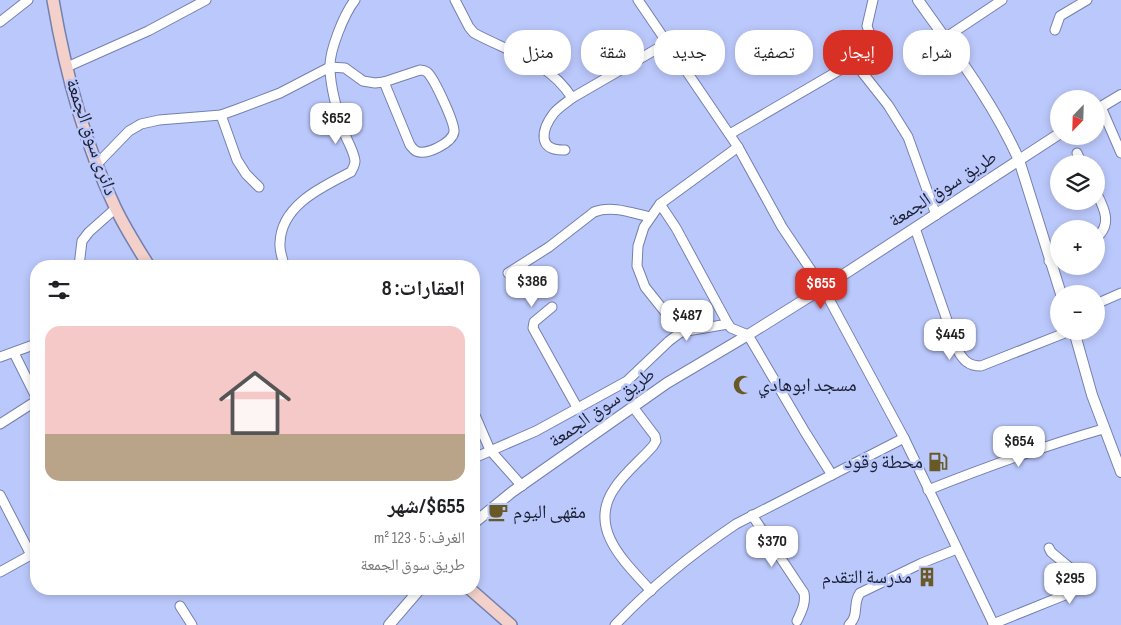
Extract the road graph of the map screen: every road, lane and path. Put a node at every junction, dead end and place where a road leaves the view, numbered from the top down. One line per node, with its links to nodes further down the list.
1 (28, 0): 11 (street)
2 (53, 0): 19 (main road, دائرى سوق الجمعة)
3 (206, 0): 19 (street)
4 (355, 0): 18 (street)
5 (455, 0): 26 (street)
6 (638, 0): 12 (street)
7 (873, 0): 13 (street)
8 (918, 0): 14 (street)
9 (1002, 0): 15 (street)
10 (1087, 0): 16 (street)
11 (0, 22)
12 (658, 30)
13 (869, 30)
14 (939, 30)
15 (957, 30)
16 (1055, 30)
17 (654, 51): 26 (street)
18 (330, 66): 24 (street); 28 (street); 48 (street)
19 (66, 67): 36 (main road, دائرى سوق الجمعة)
20 (689, 75): 30 (street)
21 (832, 75): 30 (street)
22 (864, 75): 41 (street)
23 (970, 75): 35 (street)
24 (384, 82): 24 (street)
25 (1121, 95): 27 (street)
26 (572, 98): 33 (street)
27 (1105, 105)
28 (221, 115): 36 (street); 37 (street)
29 (1105, 122): 34 (street)
30 (730, 134): 32 (street)
31 (1050, 140): 35 (street, طريق سوق الجمعة)
32 (738, 146): 38 (street); 50 (street)
33 (564, 150)
34 (1121, 153)
35 (1019, 160): 41 (street, طريق سوق الجمعة); 45 (street)
36 (97, 164): 39 (main road, دائرى سوق الجمعة)
37 (259, 187)
38 (660, 204): 42 (street); 54 (street)
39 (116, 208): 46 (street); 47 (main road, دائرى سوق الجمعة)
40 (1104, 210): 43 (street)
41 (936, 215): 44 (street, طريق سوق الجمعة)
42 (650, 217): 49 (street); 55 (street)
43 (1105, 222)
44 (915, 228): 50 (street, طريق سوق الجمعة); 57 (street)
45 (1050, 248)
46 (80, 260)
47 (146, 260)
48 (283, 260)
49 (508, 273)
50 (823, 288): 56 (street, طريق سوق الجمعة); 69 (street)
51 (1121, 293): 52 (street)
52 (1105, 300)
53 (552, 307): 65 (street)
54 (728, 324): 55 (street); 56 (street)
55 (680, 332): 65 (street)
56 (748, 335): 64 (street, طريق سوق الجمعة); 73 (street)
57 (1050, 339)
58 (1075, 340): 68 (street)
59 (30, 346): 60 (street)
60 (14, 353): 61 (street); 62 (street)
61 (1, 355)
62 (30, 386)
63 (30, 403): 66 (street)
64 (634, 407): 74 (street, طريق سوق الجمعة); 84 (street)
65 (578, 409): 70 (street)
66 (0, 424)
67 (480, 427): 70 (street)
68 (1103, 429): 72 (street); 75 (street)
69 (904, 438): 73 (street); 75 (street)
70 (490, 450): 71 (street); 74 (street)
71 (480, 455)
72 (1121, 469)
73 (832, 475): 77 (street)
74 (522, 486): 78 (street, طريق سوق الجمعة)
75 (928, 490): 80 (street)
76 (0, 495): 79 (street)
77 (752, 515): 84 (street); 88 (street)
78 (480, 518)
79 (30, 546)
80 (957, 548): 93 (street); 94 (street)
81 (1049, 548): 94 (street)
82 (30, 555): 83 (street)
83 (0, 572)
84 (651, 591): 92 (street)
85 (415, 595): 90 (street)
86 (476, 595): 91 (main road)
87 (180, 606): 89 (street)
88 (797, 621)
89 (192, 625)
90 (389, 625)
91 (511, 625)
92 (615, 625)
93 (849, 625)
94 (994, 625)

